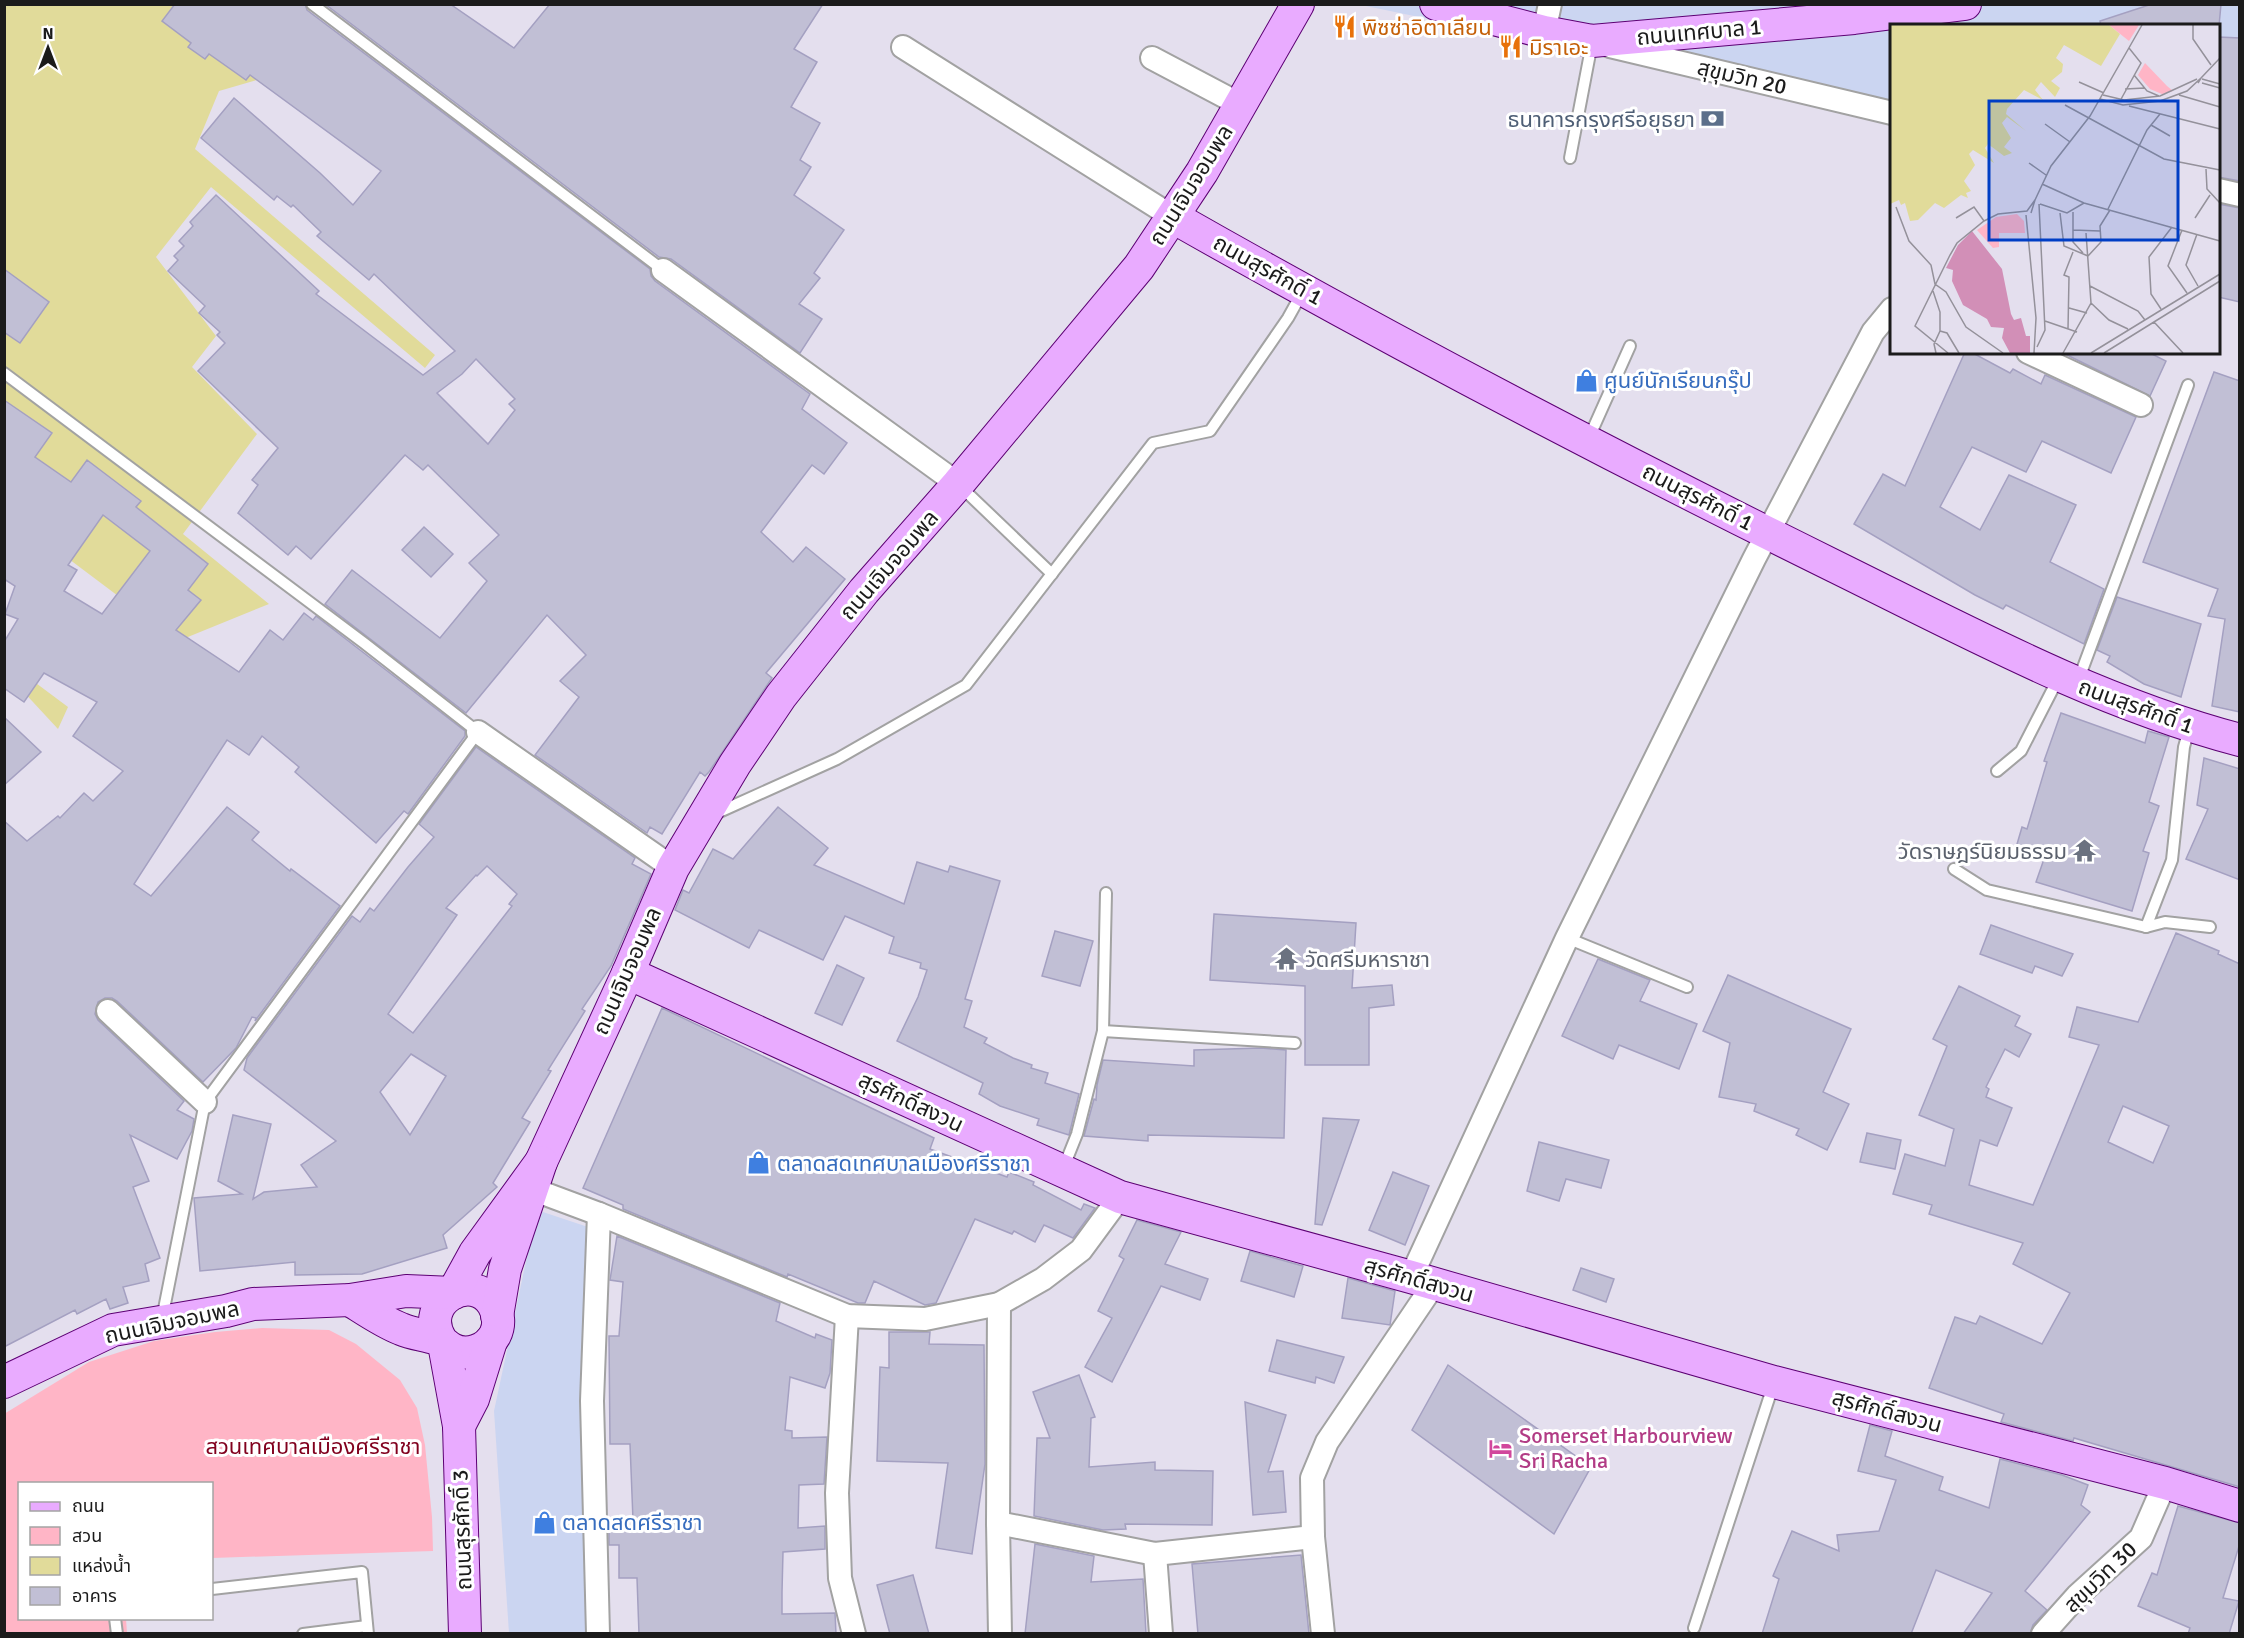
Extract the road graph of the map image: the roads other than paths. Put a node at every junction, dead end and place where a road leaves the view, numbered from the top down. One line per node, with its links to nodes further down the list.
1 (312, 4): 15 (lane)
2 (1298, 4): 9 (street, ถนนเจิมจอมพล)
3 (1436, 4): 5 (street, ถนนเทศบาล 1)
4 (1965, 4): 6 (street, ถนนเทศบาล 1)
5 (1547, 18): 6 (street, ถนนเทศบาล 1)
6 (1592, 41): 10 (street, สุขุมวิท 20); 11 (lane)
7 (903, 47): 14 (street)
8 (1152, 58): 9 (street)
9 (1241, 105): 14 (street, ถนนเจิมจอมพล)
10 (1890, 112)
11 (1570, 158)
12 (2220, 190): 13 (street)
13 (2240, 195)
14 (1173, 217): 16 (street, ถนนสุรศักดิ์ 1); 24 (street, ถนนเจิมจอมพล)
15 (663, 270): 24 (street)
16 (1303, 291): 23 (street, ถนนสุรศักดิ์ 1); 26 (lane)
17 (1890, 311): 25 (street)
18 (1630, 346): 23 (lane)
19 (2032, 354): 22 (street)
20 (4, 373): 29 (lane)
21 (2188, 385): 27 (lane)
22 (2140, 405)
23 (1588, 440): 25 (street, ถนนสุรศักดิ์ 1)
24 (958, 484): 26 (lane); 32 (street, ถนนเจิมจอมพล)
25 (1768, 533): 27 (street, ถนนสุรศักดิ์ 1); 37 (street)
26 (1052, 574): 32 (lane)
27 (2068, 681): 28 (street, ถนนสุรศักดิ์ 1); 31 (lane)
28 (2190, 726): 30 (street, ถนนสุรศักดิ์ 1); 35 (lane)
29 (478, 732): 32 (street); 43 (lane)
30 (2240, 741)
31 (1997, 771)
32 (673, 868): 38 (street, ถนนเจิมจอมพล)
33 (1954, 869): 35 (lane)
34 (1106, 893): 41 (lane)
35 (2146, 927): 36 (lane)
36 (2210, 927)
37 (1567, 938): 39 (lane); 49 (street)
38 (628, 973): 44 (street, สุรศักดิ์สงวน); 45 (street, ถนนเจิมจอมพล)
39 (1687, 987)
40 (108, 1011): 43 (street)
41 (1104, 1031): 42 (lane); 44 (lane)
42 (1295, 1042)
43 (205, 1102): 55 (lane)
44 (1062, 1172): 46 (street, สุรศักดิ์สงวน)
45 (536, 1176): 47 (street); 48 (street, ถนนเจิมจอมพล); 56 (street, ถนนเจิมจอมพล)
46 (1120, 1197): 49 (street, สุรศักดิ์สงวน); 53 (street)
47 (599, 1214): 54 (street); 71 (street)
48 (484, 1240): 50 (street); 51 (street, ถนนเจิมจอมพล)
49 (1422, 1281): 59 (street, สุรศักดิ์สงวน); 64 (street)
50 (401, 1292): 51 (street, ถนนเจิมจอมพล); 52 (street, ถนนเจิมจอมพล)
51 (453, 1293): 56 (street); 57 (street)
52 (350, 1300): 55 (street, ถนนเจิมจอมพล); 57 (street)
53 (999, 1304): 54 (street); 63 (street)
54 (847, 1316): 72 (street)
55 (161, 1322): 58 (street, ถนนเจิมจอมพล)
56 (494, 1329): 57 (street); 60 (street, ถนนสุรศักดิ์ 3)
57 (443, 1342): 60 (street, ถนนสุรศักดิ์ 3)
58 (4, 1382)
59 (1774, 1382): 61 (street, สุรศักดิ์สงวน); 67 (lane)
60 (459, 1426): 70 (street, ถนนสุรศักดิ์ 3)
61 (2165, 1483): 62 (street, สุรศักดิ์สงวน); 76 (street, สุขุมวิท 30)
62 (2240, 1506)
63 (998, 1523): 65 (street); 73 (street)
64 (1313, 1537): 65 (street); 75 (street)
65 (1155, 1554): 74 (street)
66 (213, 1589): 68 (lane)
67 (1694, 1628)
68 (368, 1630): 69 (lane)
69 (303, 1634)
70 (465, 1634)
71 (598, 1634)
72 (854, 1634)
73 (1000, 1634)
74 (1161, 1634)
75 (1323, 1634)
76 (2043, 1634)

